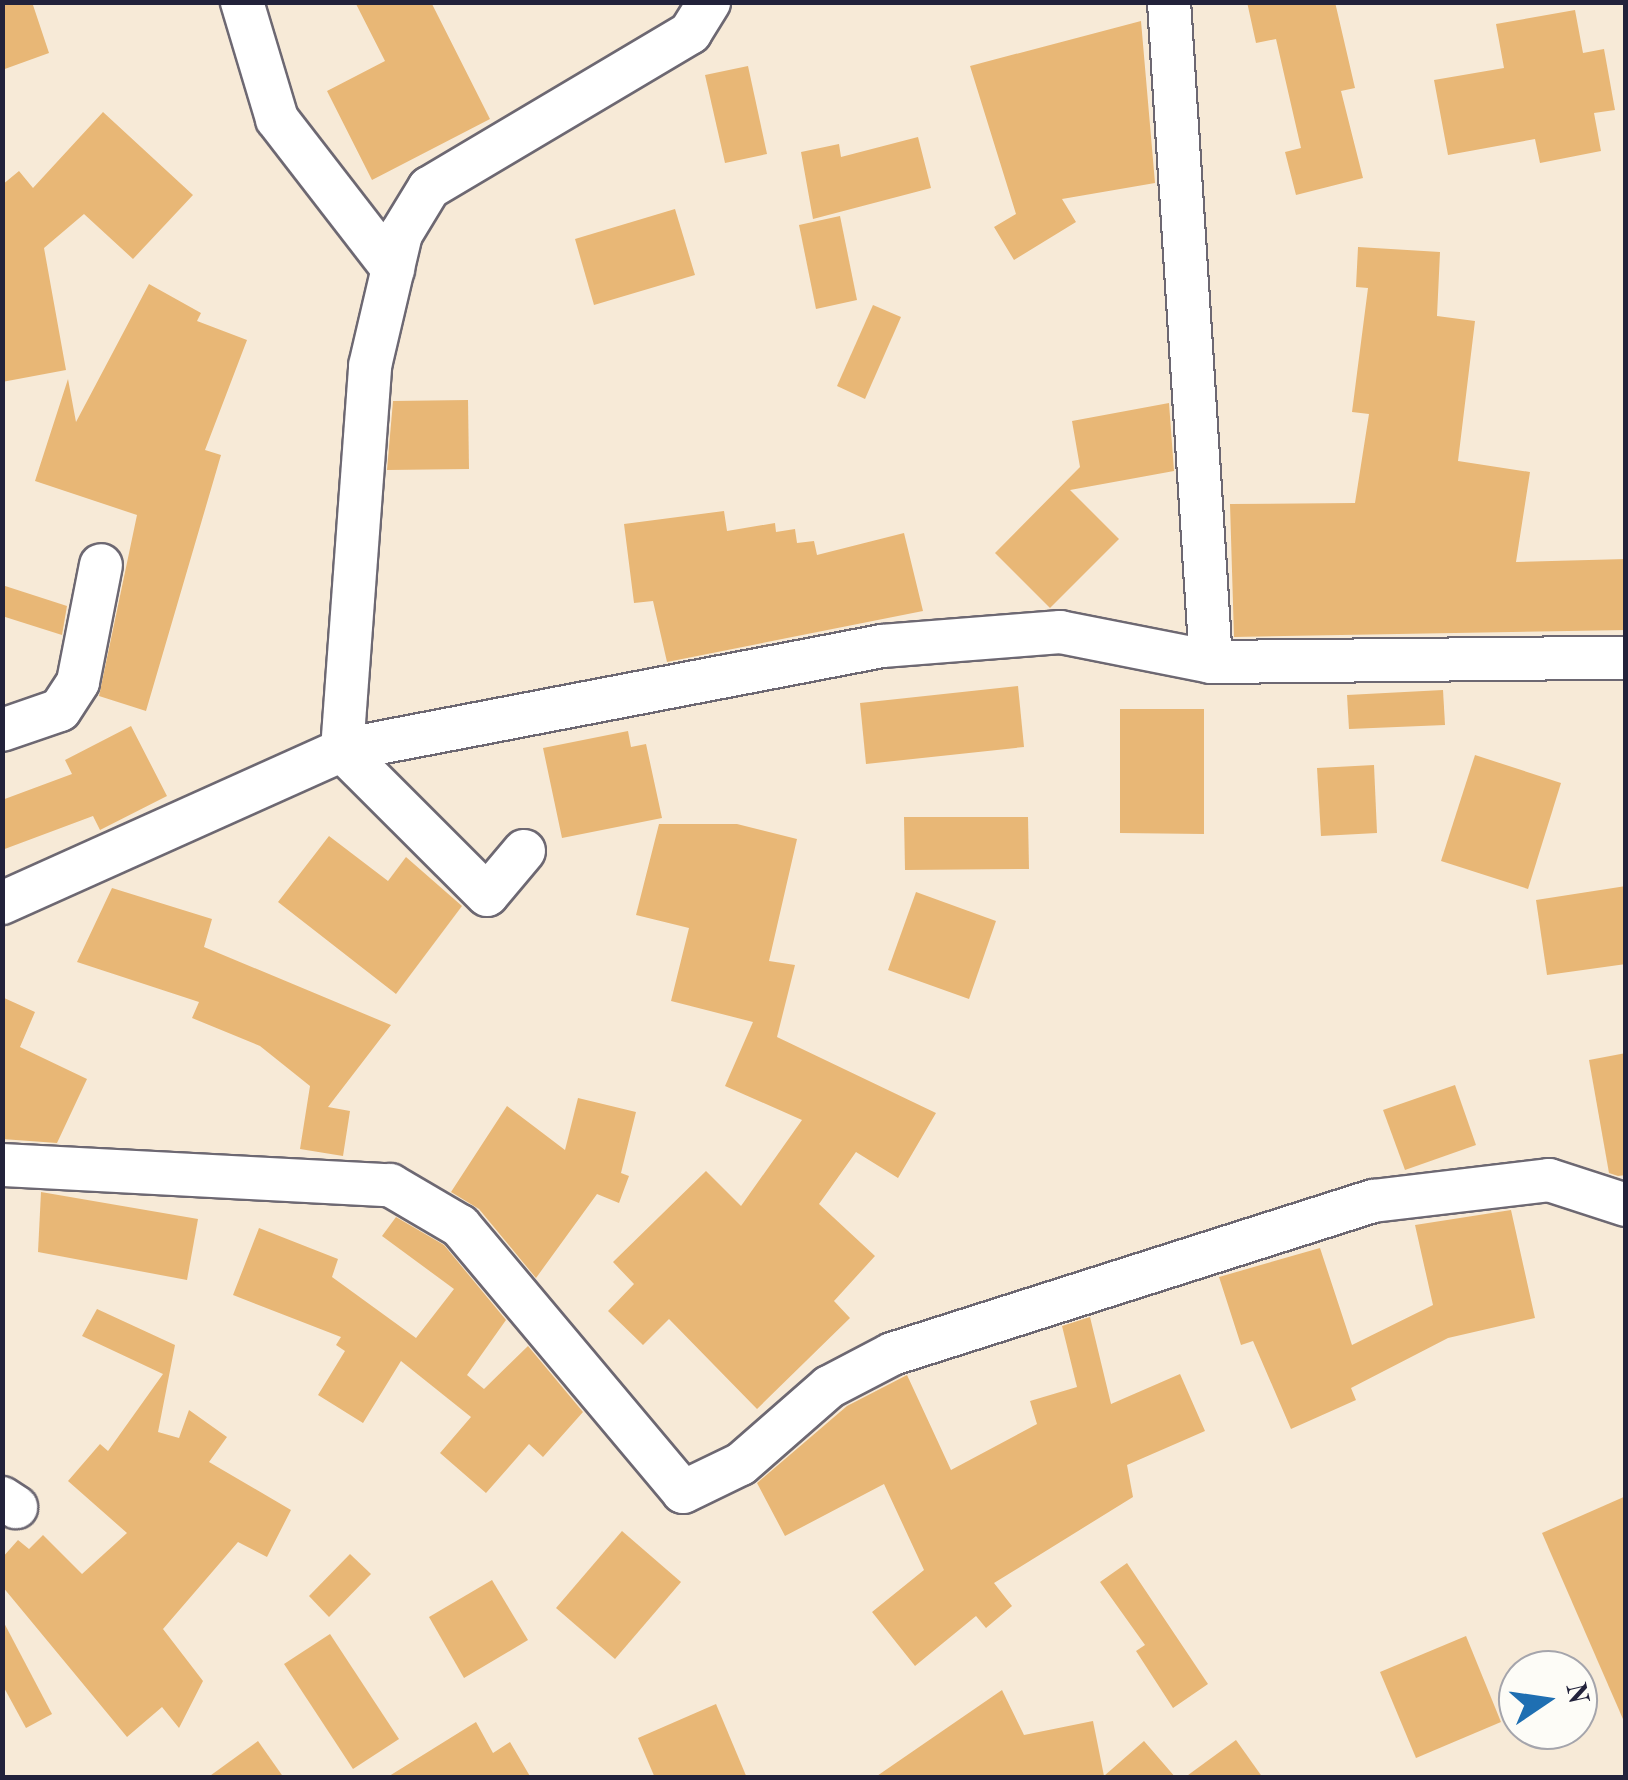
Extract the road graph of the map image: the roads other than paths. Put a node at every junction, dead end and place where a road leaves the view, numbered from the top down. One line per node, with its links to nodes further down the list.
1 (242, 2): 4 (street)
2 (709, 2): 4 (street)
3 (1168, 2): 7 (street)
4 (393, 269): 9 (street)
5 (101, 566): 8 (street)
6 (1626, 658): 7 (street)
7 (1211, 662): 9 (street)
8 (2, 730)
9 (342, 750): 10 (street); 11 (street)
10 (524, 851)
11 (2, 903)
12 (2, 1165): 13 (street)
13 (1626, 1205)

